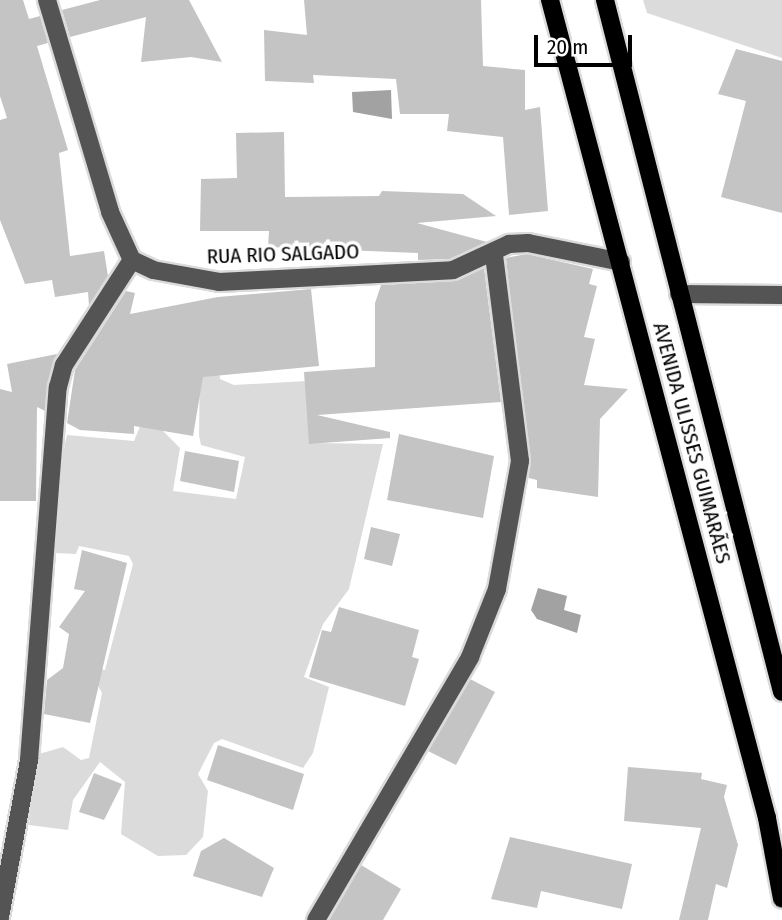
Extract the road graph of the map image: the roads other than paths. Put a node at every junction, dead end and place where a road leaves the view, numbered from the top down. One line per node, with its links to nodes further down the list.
1 (47, 0): 5 (street)
2 (550, 0): 6 (main road, AVENIDA ULISSES GUIMARÃES)
3 (604, 0): 7 (main road, AVENIDA ULISSES GUIMARÃES)
4 (494, 254): 5 (street, RUA RIO SALGADO); 6 (street, RUA RIO SALGADO); 12 (street)
5 (132, 260): 11 (street)
6 (621, 262): 10 (main road, AVENIDA ULISSES GUIMARÃES)
7 (679, 294): 8 (street); 9 (main road, AVENIDA ULISSES GUIMARÃES)
8 (782, 295)
9 (782, 692)
10 (782, 900)
11 (0, 917)
12 (316, 920)

